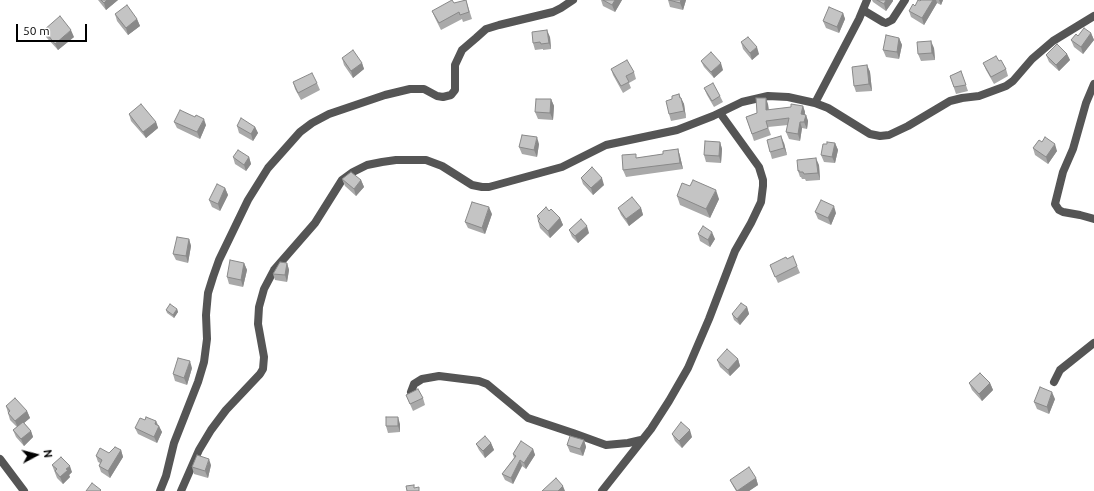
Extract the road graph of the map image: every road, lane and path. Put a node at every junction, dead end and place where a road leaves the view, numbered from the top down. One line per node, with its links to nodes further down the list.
1 (573, 0): 16 (street)
2 (867, 0): 4 (street)
3 (905, 0): 4 (street)
4 (864, 10): 7 (street)
5 (1094, 16): 7 (street)
6 (1094, 84): 9 (street)
7 (815, 103): 8 (street)
8 (720, 113): 13 (street); 17 (street)
9 (1094, 219)
10 (1094, 343): 11 (street)
11 (1054, 382)
12 (411, 392): 13 (street)
13 (641, 440): 18 (street)
14 (0, 459): 15 (street)
15 (24, 491)
16 (160, 491)
17 (181, 491)
18 (602, 491)

